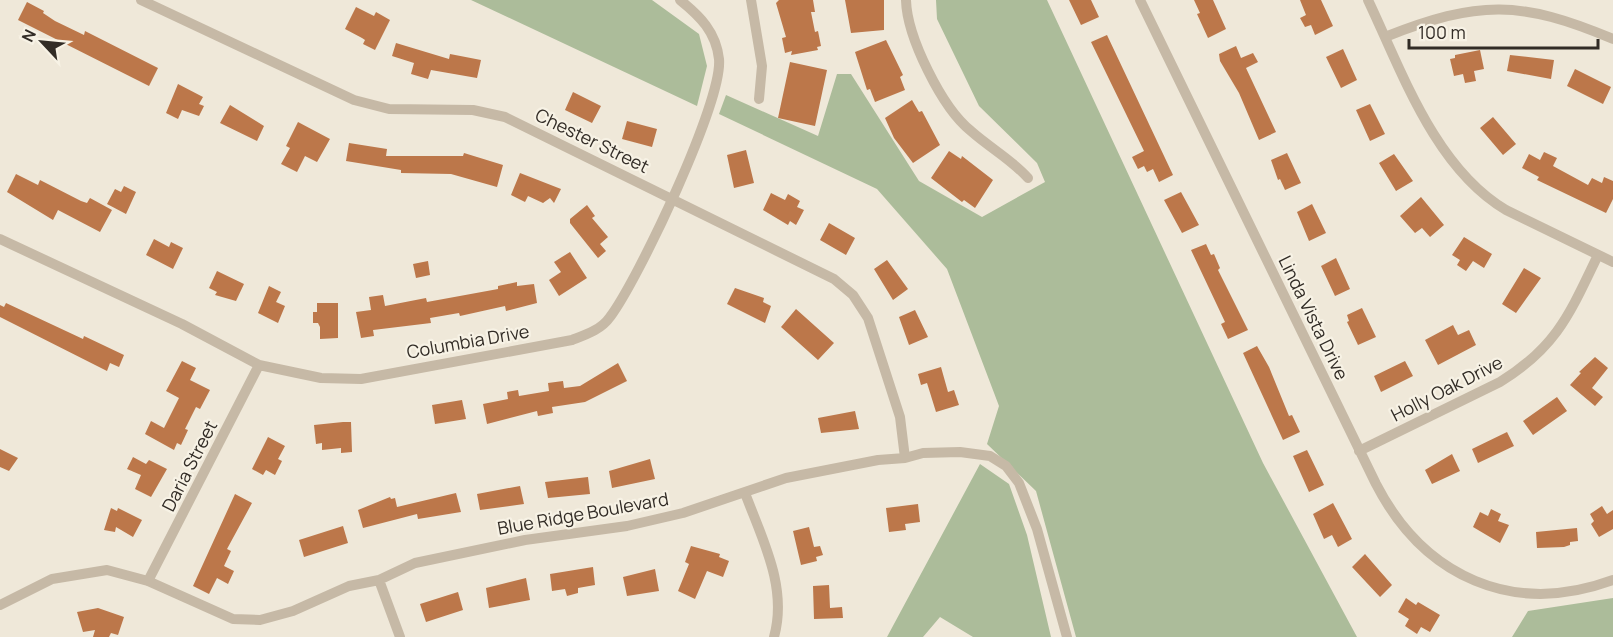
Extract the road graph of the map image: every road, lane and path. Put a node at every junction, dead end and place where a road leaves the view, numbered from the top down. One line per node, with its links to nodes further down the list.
1 (141, 0): 11 (street, Chester Street)
2 (680, 0): 11 (street, Columbia Drive)
3 (751, 0): 9 (street)
4 (906, 0): 10 (street)
5 (1140, 0): 16 (street, Linda Vista Drive)
6 (1368, 0): 7 (street)
7 (1385, 37): 8 (street); 13 (street)
8 (1613, 39)
9 (759, 99)
10 (1028, 178)
11 (672, 198): 15 (street, Columbia Drive); 17 (street, Chester Street)
12 (0, 238): 15 (street, Columbia Drive)
13 (1598, 255): 14 (street); 16 (street, Holly Oak Drive)
14 (1613, 262)
15 (259, 365): 21 (street, Daria Street)
16 (1359, 451): 20 (street, Linda Vista Drive)
17 (905, 459): 18 (street, Blue Ridge Boulevard); 25 (street, Blue Ridge Boulevard)
18 (745, 493): 19 (street, Blue Ridge Boulevard); 24 (street)
19 (379, 580): 21 (street, Blue Ridge Boulevard); 23 (street)
20 (1613, 580)
21 (148, 581): 22 (street, Blue Ridge Boulevard)
22 (0, 605)
23 (400, 637)
24 (774, 637)
25 (1067, 637)

